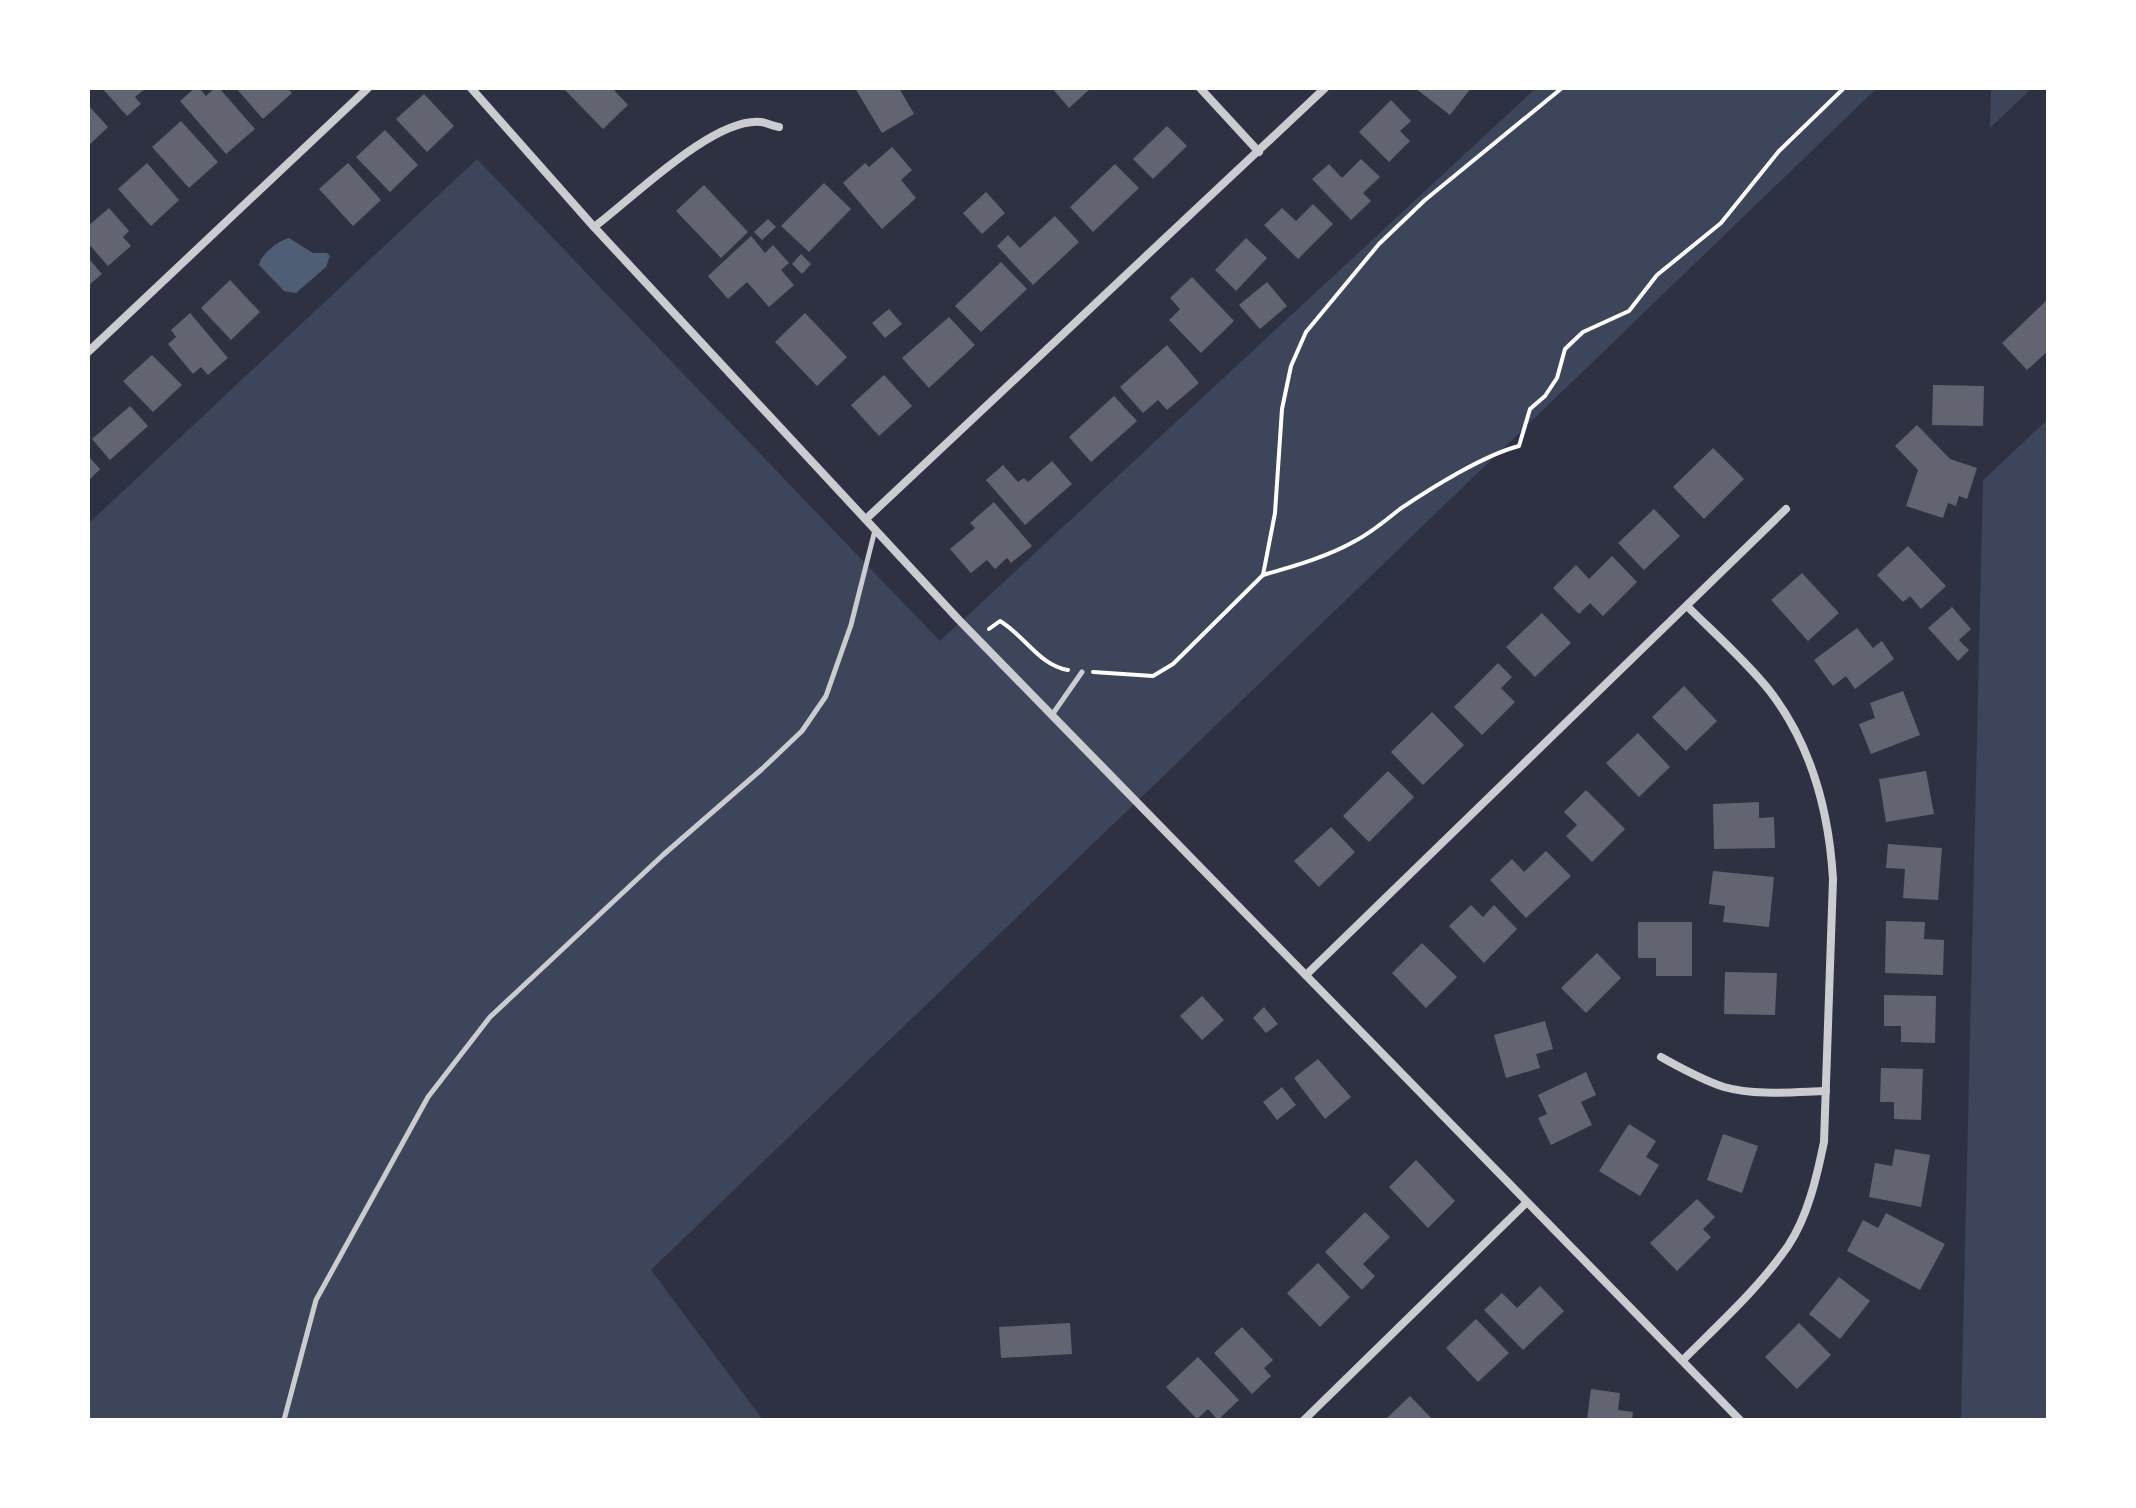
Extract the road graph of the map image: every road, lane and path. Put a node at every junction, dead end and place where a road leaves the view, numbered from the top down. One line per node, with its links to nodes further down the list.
1 (368, 88): 10 (street)
2 (471, 88): 9 (street)
3 (1200, 88): 8 (street)
4 (1325, 88): 8 (street)
5 (1562, 88): 14 (path)
6 (1844, 88): 14 (path)
7 (779, 127): 9 (street)
8 (1259, 152): 12 (street)
9 (594, 227): 12 (street)
10 (88, 352)
11 (1786, 509): 15 (street)
12 (866, 519): 13 (street)
13 (875, 529): 16 (street); 24 (lane)
14 (1263, 575): 17 (path)
15 (1687, 606): 19 (street); 21 (street)
16 (976, 637): 17 (path); 18 (street)
17 (1082, 672): 18 (lane)
18 (1052, 715): 19 (street)
19 (1306, 975): 22 (street)
20 (1661, 1057): 21 (street)
21 (1826, 1091): 23 (street)
22 (1526, 1203): 23 (street); 25 (street)
23 (1683, 1360): 26 (street)
24 (284, 1420)
25 (1304, 1420)
26 (1740, 1420)

